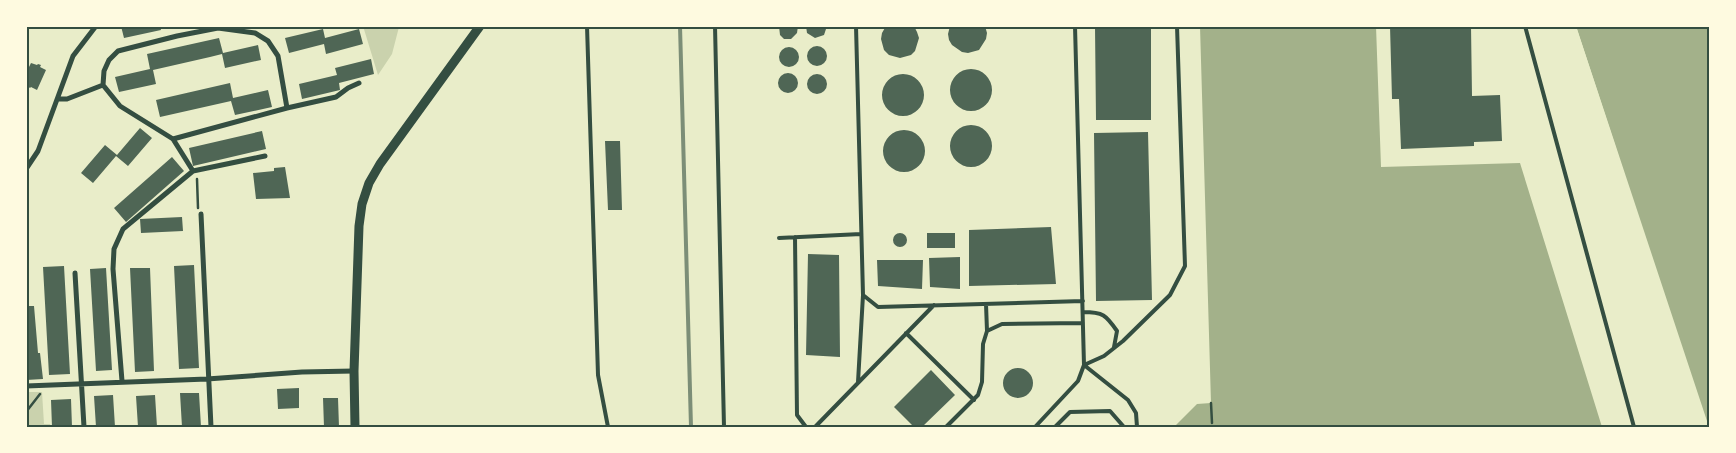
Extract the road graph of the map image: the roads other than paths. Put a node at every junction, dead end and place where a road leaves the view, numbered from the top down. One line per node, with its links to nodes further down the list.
1 (96, 26): 11 (street)
2 (480, 26): 32 (street)
3 (587, 26): 42 (lane)
4 (715, 26): 43 (lane)
5 (856, 26): 18 (lane)
6 (1075, 26): 23 (lane)
7 (1177, 26): 30 (lane)
8 (1524, 26): 51 (lane)
9 (360, 83): 12 (street)
10 (102, 85): 11 (street); 12 (street); 13 (street)
11 (58, 99): 15 (street)
12 (287, 108): 13 (street)
13 (173, 138): 16 (street)
14 (265, 156): 16 (street)
15 (26, 169)
16 (192, 171): 34 (street)
17 (201, 214): 33 (street)
18 (861, 234): 19 (lane); 22 (lane)
19 (795, 237): 20 (lane); 44 (lane)
20 (779, 238)
21 (75, 273): 36 (street)
22 (863, 295): 25 (lane); 35 (lane)
23 (1083, 301): 24 (lane); 26 (lane)
24 (986, 304): 25 (lane); 28 (lane)
25 (934, 305): 29 (lane)
26 (1083, 312): 27 (lane); 30 (lane)
27 (1083, 323): 28 (lane); 31 (lane)
28 (987, 331): 38 (lane)
29 (906, 333): 35 (lane); 38 (lane)
30 (1114, 347): 31 (lane)
31 (1084, 366): 47 (lane); 50 (lane)
32 (354, 371): 33 (street); 41 (street)
33 (208, 378): 34 (street); 40 (street)
34 (122, 381): 36 (street)
35 (858, 382): 45 (lane)
36 (81, 384): 37 (street); 39 (street)
37 (26, 386)
38 (974, 400): 46 (lane)
39 (84, 427)
40 (210, 427)
41 (355, 427)
42 (608, 427)
43 (724, 427)
44 (806, 427)
45 (815, 427)
46 (946, 427)
47 (1035, 427)
48 (1055, 427): 49 (lane)
49 (1124, 427)
50 (1137, 427)
51 (1634, 427)

